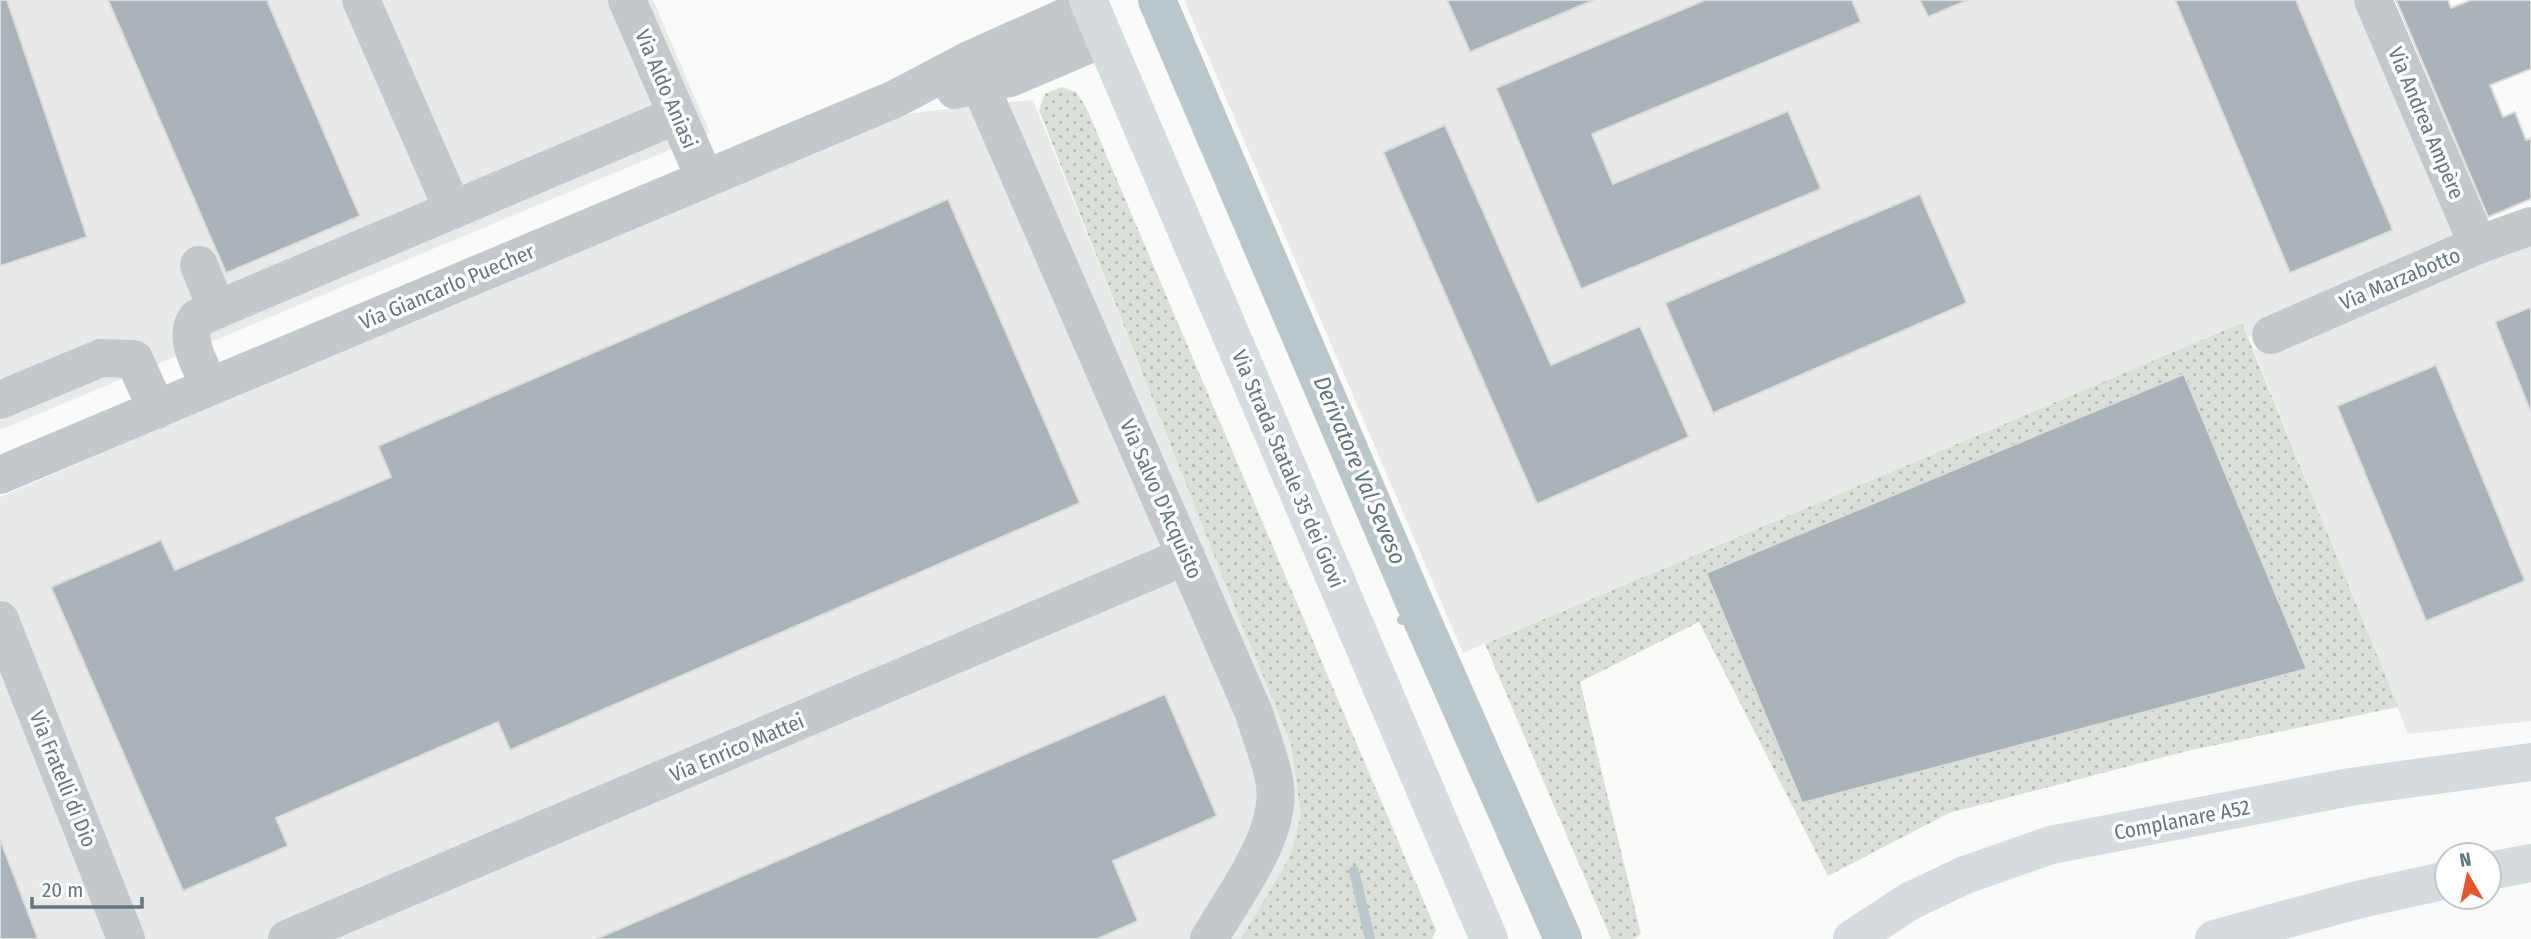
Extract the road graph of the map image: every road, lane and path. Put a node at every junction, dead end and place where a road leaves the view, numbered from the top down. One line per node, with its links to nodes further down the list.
1 (361, 0): 8 (street)
2 (627, 0): 6 (street, Via Aldo Aniasi)
3 (2373, 0): 10 (street, Via Andrea Ampère)
4 (1094, 15): 5 (street, Via Giancarlo Puecher); 27 (main road, Via Strada Statale 35 dei Giovi)
5 (975, 73): 7 (street, Via Giancarlo Puecher); 18 (street, Via Salvo D'Acquisto)
6 (677, 115): 7 (street, Via Aldo Aniasi); 8 (street)
7 (705, 179): 14 (street, Via Giancarlo Puecher)
8 (453, 210): 12 (street)
9 (2531, 226): 10 (street, Via Marzabotto)
10 (2479, 245): 13 (street, Via Marzabotto)
11 (199, 265): 12 (street)
12 (217, 310): 14 (street)
13 (2271, 335)
14 (210, 387): 16 (street, Via Giancarlo Puecher)
15 (0, 400): 16 (street)
16 (157, 410): 17 (street, Via Giancarlo Puecher)
17 (0, 475)
18 (1186, 556): 25 (street, Via Enrico Mattei); 26 (street, Via Salvo D'Acquisto)
19 (0, 620): 24 (street, Via Fratelli di Dio)
20 (2531, 762): 28 (main road, Complanare A52)
21 (2531, 863): 22 (main road)
22 (2503, 868)
23 (2433, 883): 29 (main road)
24 (126, 939)
25 (288, 939)
26 (1209, 939)
27 (1489, 939)
28 (1852, 939)
29 (2214, 939)

